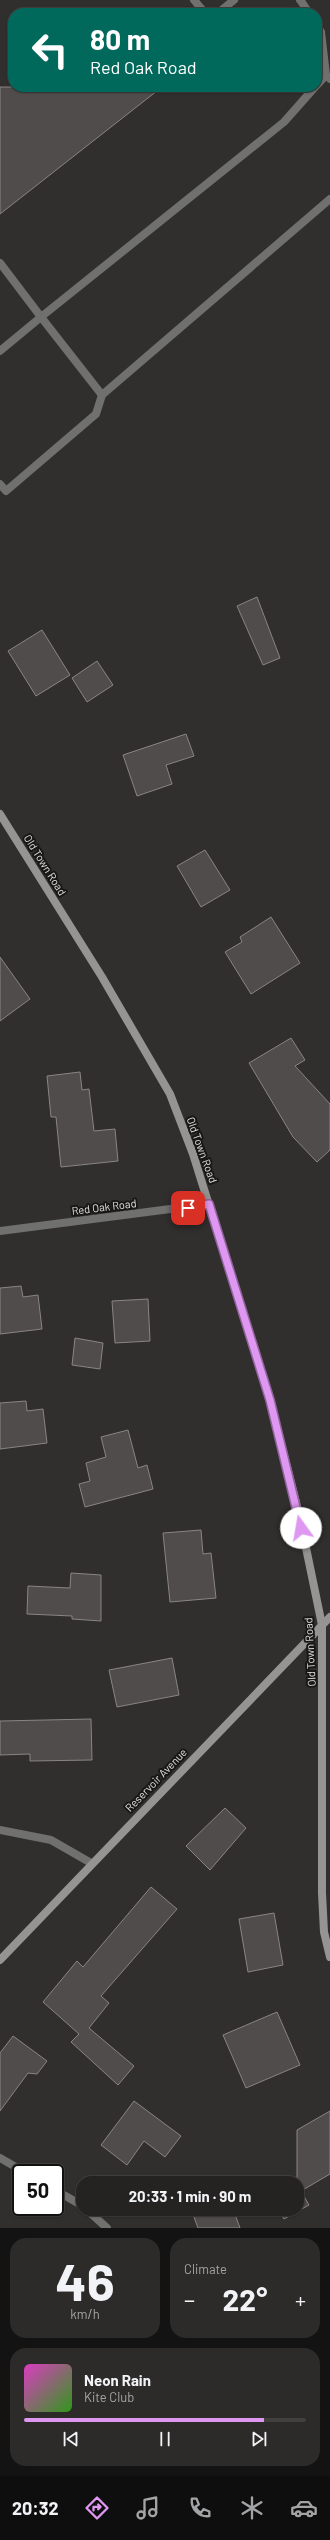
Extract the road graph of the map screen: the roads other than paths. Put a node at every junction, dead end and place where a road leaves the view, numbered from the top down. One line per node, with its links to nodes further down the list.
1 (194, 0): 3 (street)
2 (234, 0): 4 (street)
3 (201, 8)
4 (224, 8)
5 (322, 38): 6 (street)
6 (328, 77)
7 (311, 92): 10 (street)
8 (330, 199): 12 (street)
9 (0, 263): 10 (street)
10 (41, 317): 11 (street); 12 (street)
11 (0, 351)
12 (102, 395): 13 (street)
13 (0, 484)
14 (0, 814): 15 (main road, Old Town Road)
15 (209, 1204): 16 (street, Red Oak Road); 18 (main road, Old Town Road)
16 (0, 1231)
17 (330, 1617): 18 (main road, Reservoir Avenue)
18 (322, 1625): 20 (main road, Reservoir Avenue); 21 (main road, Old Town Road)
19 (0, 1830): 20 (street)
20 (91, 1863): 22 (main road, Reservoir Avenue)
21 (330, 1957)
22 (0, 1960)
23 (0, 2158): 24 (street)
24 (12, 2165)
25 (64, 2195): 26 (street)
26 (76, 2202)
27 (94, 2216): 28 (street)
28 (107, 2228)

